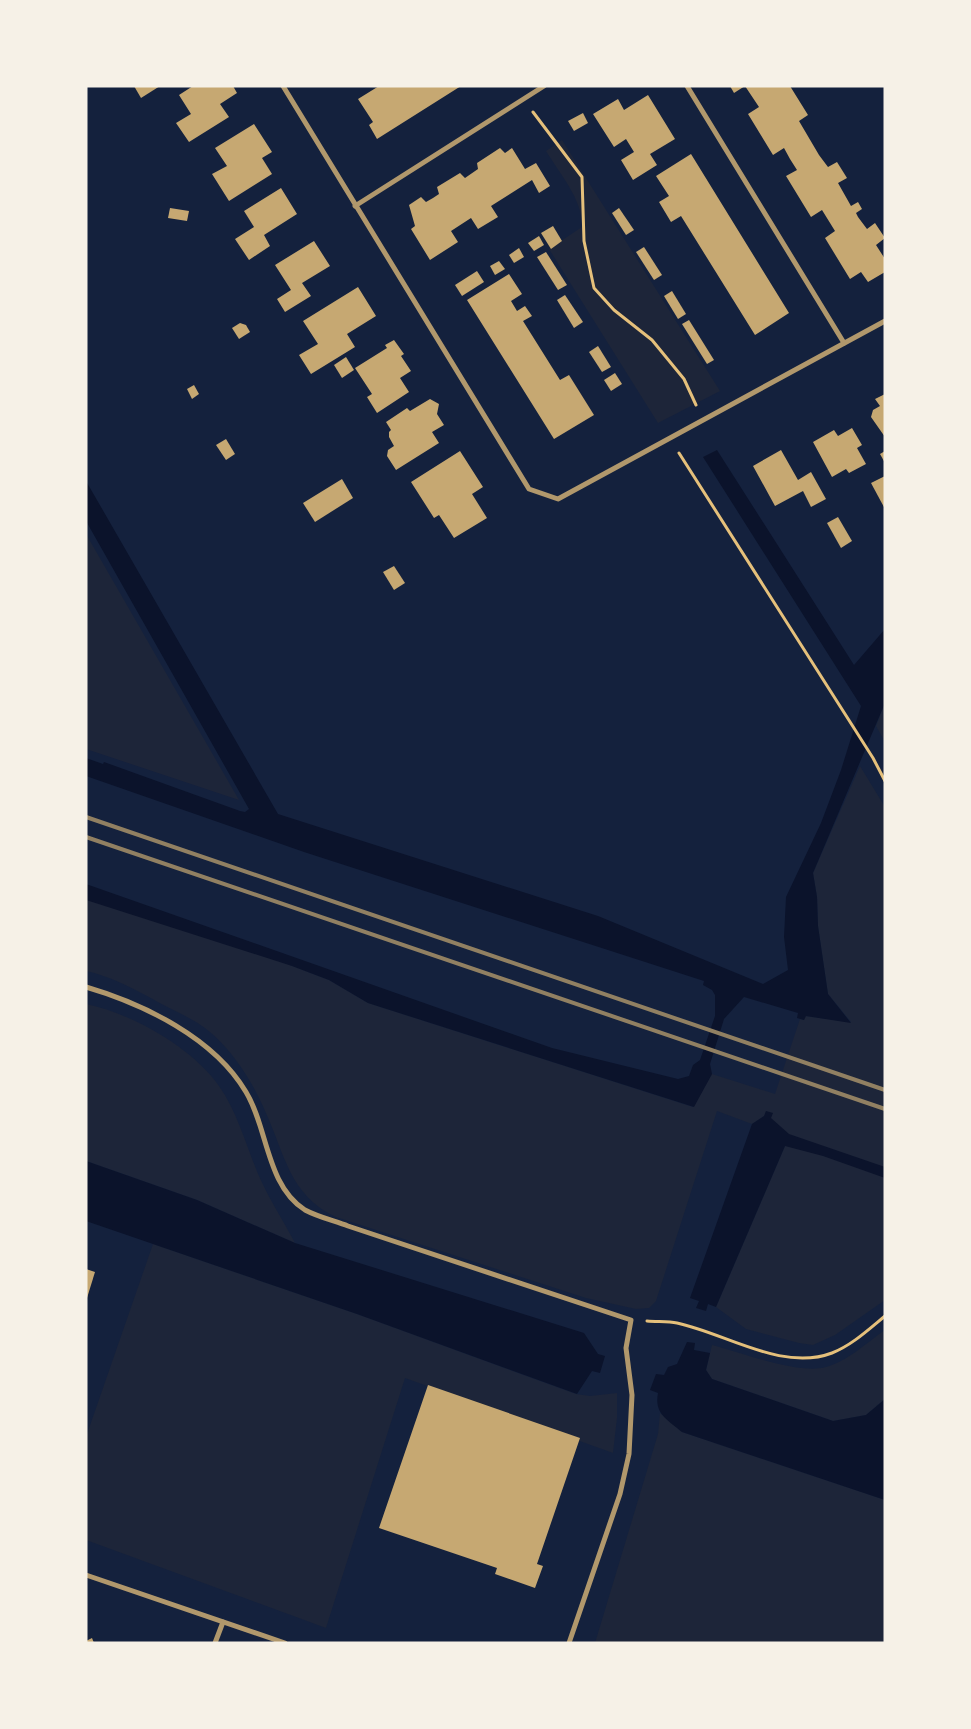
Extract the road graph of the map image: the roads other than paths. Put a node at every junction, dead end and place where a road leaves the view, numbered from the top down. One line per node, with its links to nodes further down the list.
1 (283, 86): 4 (street)
2 (544, 86): 4 (street)
3 (687, 86): 6 (street)
4 (355, 206): 6 (street)
5 (885, 321): 6 (street)
6 (844, 343)
7 (86, 987): 12 (street)
8 (86, 1575): 9 (street)
9 (223, 1622): 10 (street); 11 (street)
10 (216, 1643)
11 (285, 1643)
12 (570, 1643)

